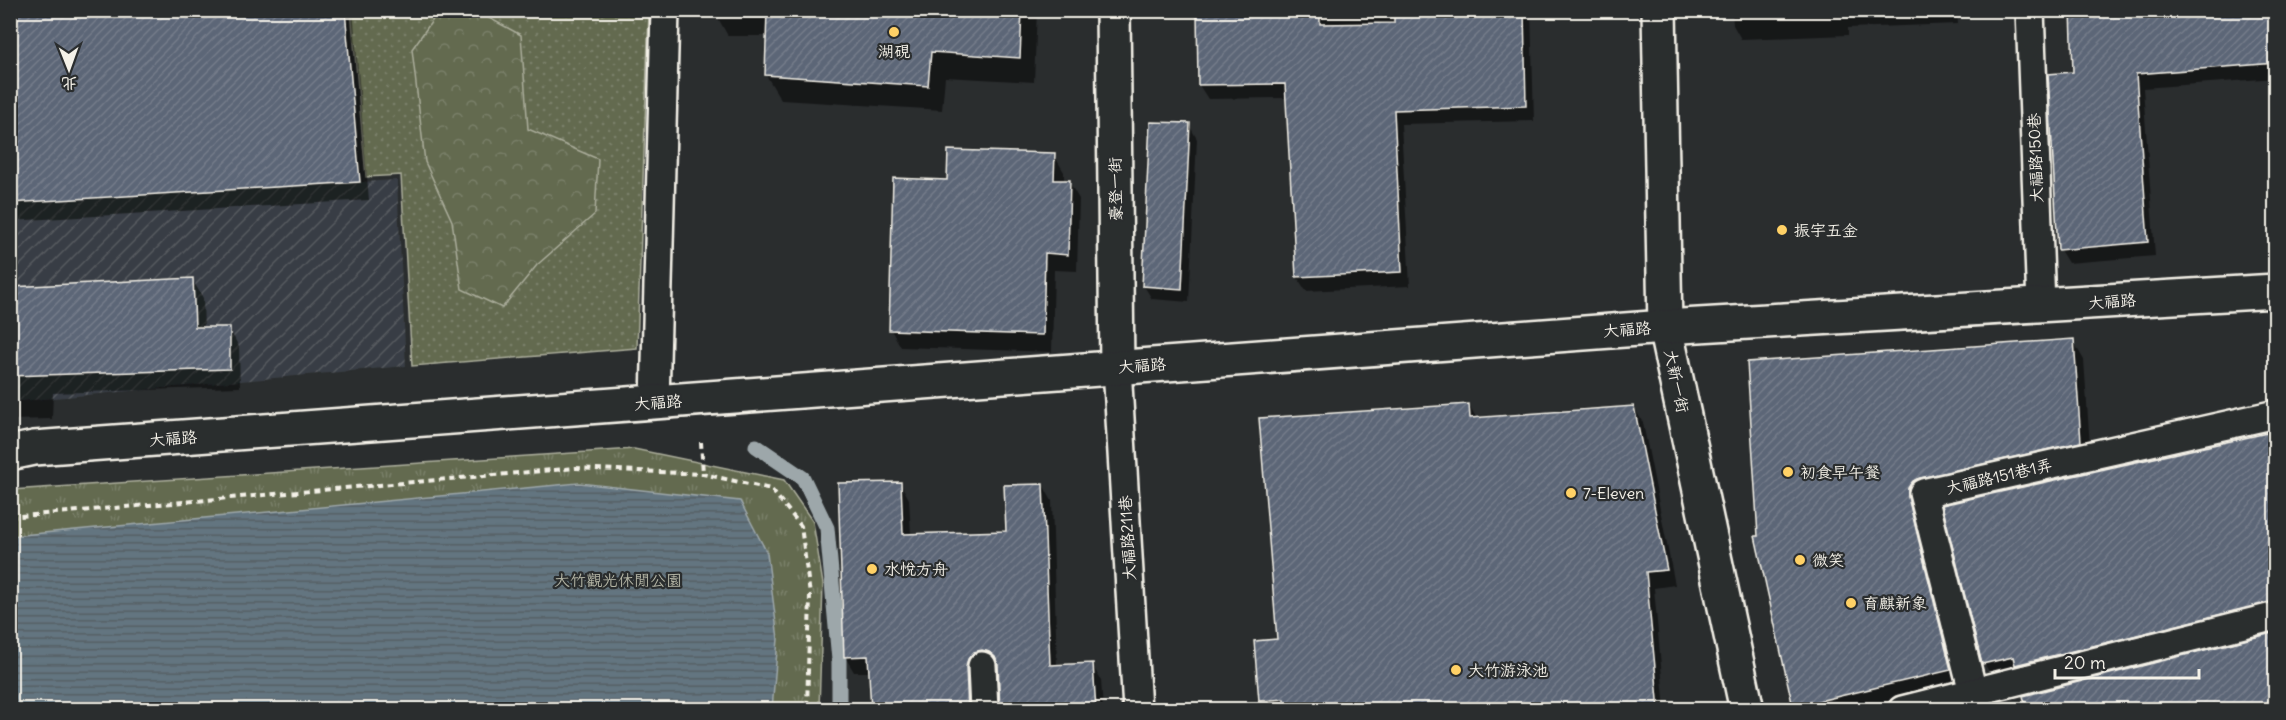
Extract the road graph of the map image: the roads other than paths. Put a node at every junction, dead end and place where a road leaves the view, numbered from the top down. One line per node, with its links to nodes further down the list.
1 (666, 10): 9 (lane)
2 (1113, 10): 8 (street, 豪登一街)
3 (1659, 10): 7 (street, 大新一街)
4 (2030, 10): 6 (lane, 大福路150巷)
5 (2274, 296): 6 (street, 大福路)
6 (2041, 306): 7 (street, 大福路)
7 (1665, 327): 8 (street, 大福路); 17 (street, 大新一街)
8 (1117, 367): 9 (street, 大福路); 16 (lane, 大福路211巷)
9 (655, 402): 11 (street, 大福路)
10 (2276, 414): 14 (lane, 大福路151巷1弄)
11 (10, 453)
12 (2276, 616): 14 (lane)
13 (982, 666): 15 (lane)
14 (1973, 692): 18 (lane)
15 (984, 710)
16 (1137, 710)
17 (1747, 710)
18 (1902, 710)

